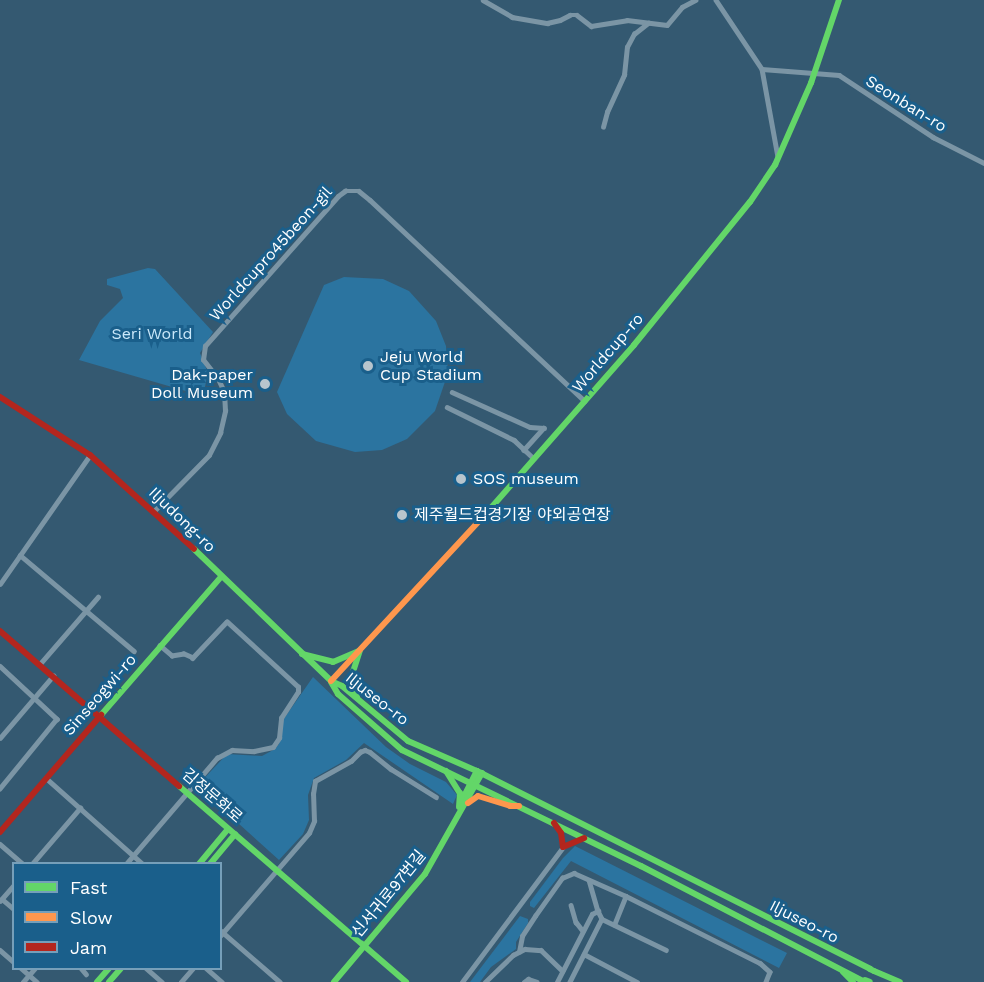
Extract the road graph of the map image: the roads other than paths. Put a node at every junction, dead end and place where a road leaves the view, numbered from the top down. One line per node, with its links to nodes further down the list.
1 (483, 0): 5 (street)
2 (695, 0): 5 (street)
3 (716, 0): 6 (street)
4 (839, 0): 7 (main road, Worldcup-ro)
5 (648, 23): 8 (street)
6 (762, 69): 7 (street, Seonban-ro); 9 (street)
7 (814, 74): 9 (main road, Worldcup-ro); 10 (street, Seonban-ro)
8 (603, 127)
9 (778, 157): 13 (main road, Worldcup-ro)
10 (984, 163)
11 (452, 392): 15 (street)
12 (1, 399): 16 (main road, Iljudong-ro)
13 (585, 401): 17 (main road, Worldcup-ro); 18 (street, Worldcupro45beon-gil)
14 (447, 407): 15 (street)
15 (524, 450): 17 (street)
16 (90, 455): 18 (main road, Iljudong-ro); 19 (street)
17 (533, 458): 26 (main road, Worldcup-ro)
18 (154, 511): 20 (main road, Iljudong-ro)
19 (20, 555): 21 (street); 23 (street)
20 (221, 577): 25 (main road, Sinseogwi-ro); 28 (main road, Iljudong-ro)
21 (0, 584)
22 (98, 597): 23 (street)
23 (86, 610): 27 (street); 29 (street)
24 (0, 631): 29 (main road, 김정문화로)
25 (160, 646): 35 (main road, Sinseogwi-ro); 42 (street)
26 (360, 650): 28 (main road); 32 (main road, Worldcup-ro); 34 (main road)
27 (134, 651)
28 (301, 653): 32 (main road, Iljudong-ro)
29 (39, 665): 31 (main road, 김정문화로)
30 (1, 670): 33 (street)
31 (53, 676): 33 (street); 35 (main road, 김정문화로)
32 (331, 681): 34 (main road, Iljuseo-ro); 37 (main road, Iljuseo-ro)
33 (35, 697): 36 (street); 41 (street)
34 (359, 700): 38 (main road, Iljuseo-ro)
35 (100, 717): 39 (main road, Sinseogwi-ro); 42 (main road, 김정문화로)
36 (0, 738)
37 (433, 763): 40 (main road, Iljuseo-ro); 46 (main road)
38 (479, 772): 40 (main road, 신서귀로97번길); 110 (main road, Iljuseo-ro)
39 (46, 778): 45 (street); 49 (main road, Sinseogwi-ro)
40 (474, 783): 44 (main road, Iljuseo-ro); 46 (main road, 신서귀로97번길)
41 (0, 789)
42 (187, 793): 48 (main road, 김정문화로); 54 (street)
43 (436, 797): 61 (street)
44 (521, 806): 46 (main road); 47 (main road, Iljuseo-ro)
45 (80, 808): 54 (street); 56 (street)
46 (461, 808): 72 (main road, 신서귀로97번길)
47 (554, 822): 51 (main road, Iljuseo-ro); 53 (main road)
48 (228, 829): 50 (main road, 김정문화로); 59 (main road)
49 (0, 832)
50 (235, 834): 60 (main road); 61 (main road, 김정문화로)
51 (584, 838): 53 (main road); 78 (main road, Iljuseo-ro)
52 (0, 844): 55 (street)
53 (563, 847): 101 (street)
54 (133, 855): 57 (street); 58 (street)
55 (21, 862)
56 (34, 862)
57 (128, 862)
58 (141, 862)
59 (201, 862)
60 (212, 862)
61 (277, 870): 71 (street); 72 (main road, 김정문화로)
62 (589, 879): 64 (street); 67 (street); 75 (street)
63 (12, 887): 65 (street)
64 (626, 896): 69 (street); 108 (street)
65 (1, 900)
66 (571, 905): 70 (street)
67 (598, 911): 68 (street); 70 (street)
68 (602, 919): 69 (street); 76 (street)
69 (614, 925): 73 (street)
70 (583, 931): 87 (street)
71 (222, 933): 90 (street)
72 (364, 947): 99 (main road, 신서귀로97번길); 100 (main road, 김정문화로)
73 (666, 950)
74 (0, 951): 77 (street)
75 (519, 952): 87 (street); 102 (street)
76 (584, 954): 106 (street); 107 (street)
77 (12, 960)
78 (839, 967): 91 (main road, Iljuseo-ro); 109 (main road)
79 (22, 970): 89 (street)
80 (33, 970): 89 (street)
81 (82, 970): 88 (street)
82 (108, 970): 94 (main road)
83 (120, 970): 95 (main road)
84 (147, 970): 96 (street)
85 (192, 970): 97 (street)
86 (207, 970): 98 (street)
87 (563, 971): 105 (street)
88 (86, 974)
89 (29, 975): 92 (street); 93 (street)
90 (277, 981)
91 (868, 981)
92 (23, 982)
93 (37, 982)
94 (97, 982)
95 (110, 982)
96 (162, 982)
97 (181, 982)
98 (222, 982)
99 (333, 982)
100 (406, 982)
101 (462, 982)
102 (485, 982)
103 (524, 982): 104 (street)
104 (537, 982)
105 (557, 982)
106 (570, 982)
107 (637, 982)
108 (766, 982)
109 (853, 982)
110 (900, 982)

